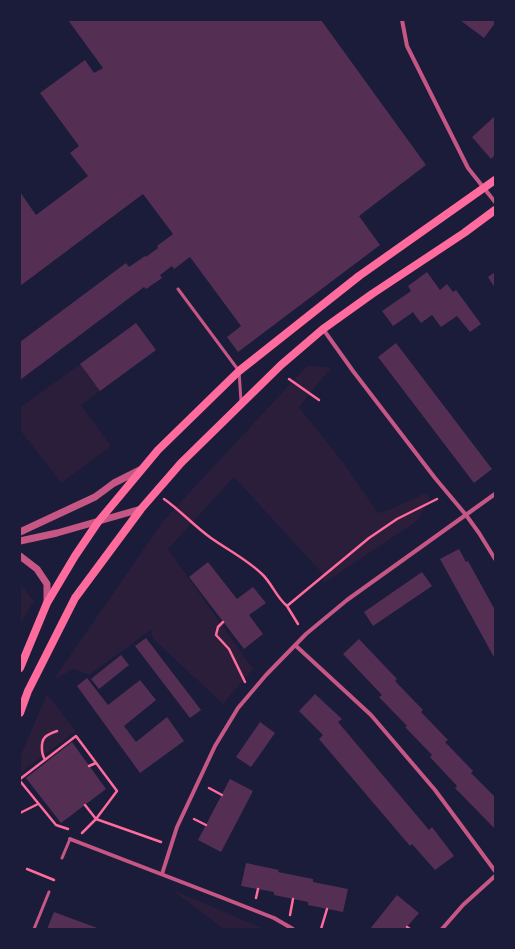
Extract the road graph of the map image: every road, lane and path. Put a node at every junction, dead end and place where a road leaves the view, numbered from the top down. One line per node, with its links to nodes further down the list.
1 (402, 20): 3 (street)
2 (495, 180): 3 (main road)
3 (485, 188): 4 (street); 8 (main road)
4 (495, 202)
5 (495, 210): 7 (main road)
6 (178, 289): 8 (lane)
7 (323, 329): 11 (main road); 17 (street)
8 (238, 371): 11 (lane); 12 (main road)
9 (289, 379): 10 (path)
10 (320, 400)
11 (241, 403): 13 (main road)
12 (141, 470): 18 (main road); 19 (street)
13 (155, 493): 16 (main road); 24 (path)
14 (495, 494): 17 (street)
15 (436, 499): 24 (path)
16 (141, 510): 18 (street); 30 (main road)
17 (466, 515): 22 (street); 27 (street)
18 (98, 522): 20 (street); 23 (main road)
19 (20, 532)
20 (20, 541)
21 (20, 556): 23 (street)
22 (495, 559)
23 (47, 604): 28 (main road)
24 (287, 606): 26 (path)
25 (223, 622): 29 (path)
26 (298, 624)
27 (295, 645): 50 (street); 51 (street)
28 (20, 668)
29 (245, 682)
30 (20, 713)
31 (57, 731): 32 (path)
32 (45, 760): 33 (path); 35 (path)
33 (96, 763): 34 (path); 41 (path)
34 (89, 766)
35 (20, 780): 38 (path)
36 (209, 788): 37 (path)
37 (222, 795)
38 (38, 804): 40 (path); 44 (path)
39 (85, 805): 41 (path)
40 (20, 813)
41 (96, 819): 45 (path); 47 (path)
42 (194, 819): 43 (path)
43 (206, 825)
44 (69, 830)
45 (81, 834)
46 (70, 839): 48 (lane); 51 (street)
47 (161, 842)
48 (62, 858)
49 (27, 869): 53 (path)
50 (495, 871)
51 (162, 874): 61 (street)
52 (495, 876): 63 (street)
53 (54, 880)
54 (258, 889): 56 (path)
55 (48, 892): 60 (lane)
56 (256, 898)
57 (293, 899): 59 (path)
58 (327, 909): 62 (path)
59 (290, 915)
60 (34, 929)
61 (293, 929)
62 (321, 929)
63 (442, 929)

